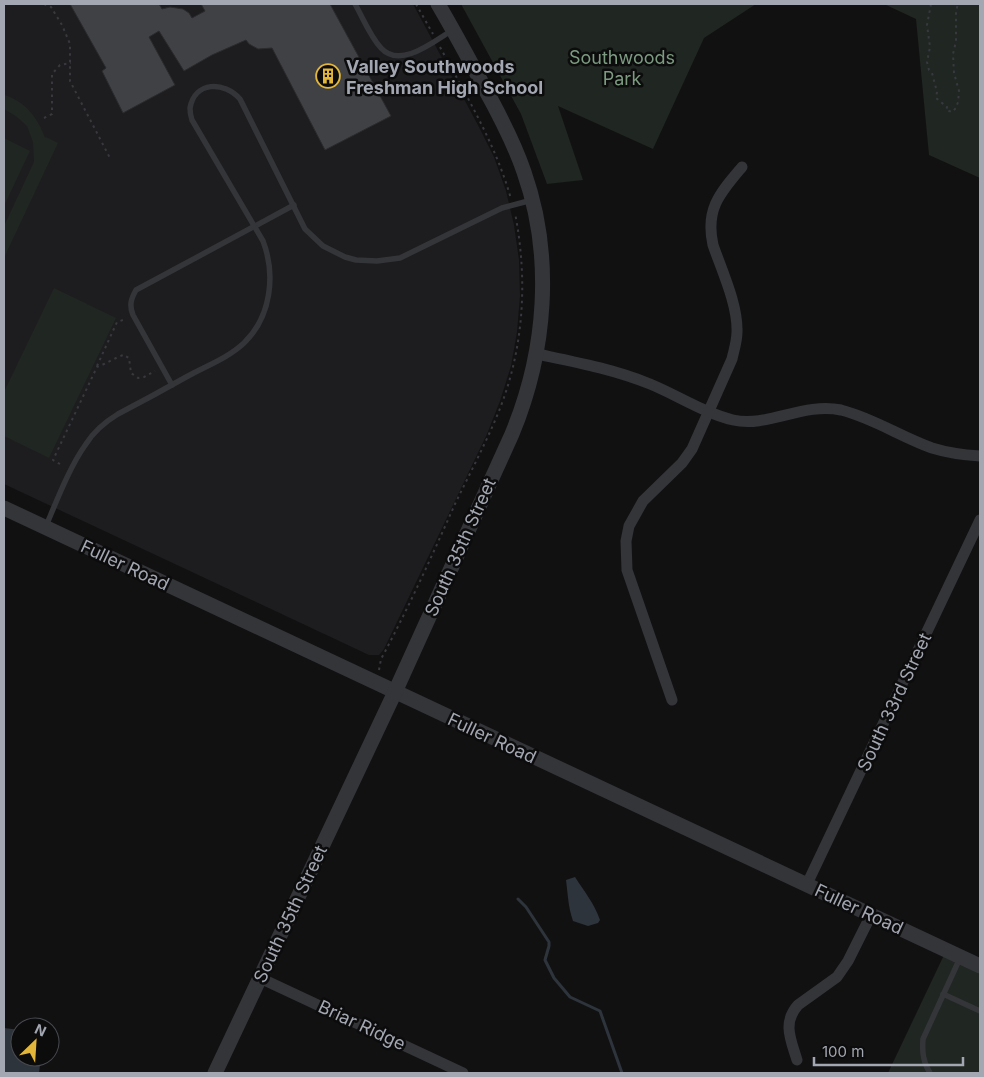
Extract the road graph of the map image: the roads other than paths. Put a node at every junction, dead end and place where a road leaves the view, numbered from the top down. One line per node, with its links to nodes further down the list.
1 (355, 4): 3 (lane)
2 (438, 4): 3 (street, South 35th Street)
3 (453, 30): 5 (street, South 35th Street)
4 (742, 167): 10 (street)
5 (532, 200): 6 (lane); 8 (street, South 35th Street)
6 (294, 205): 7 (lane); 7 (lane)
7 (255, 226): 9 (lane); 9 (lane)
8 (536, 354): 10 (street); 15 (street, South 35th Street)
9 (172, 385): 14 (lane)
10 (709, 410): 11 (street); 16 (street)
11 (980, 456)
12 (4, 508): 14 (street, Fuller Road)
13 (980, 520): 17 (street, South 33rd Street)
14 (46, 528): 15 (street, Fuller Road)
15 (395, 692): 17 (street, Fuller Road); 21 (street, South 35th Street)
16 (672, 700)
17 (807, 884): 18 (street, Fuller Road)
18 (871, 915): 19 (street, Fuller Road); 24 (street)
19 (961, 957): 20 (street, Fuller Road); 22 (lane)
20 (980, 966)
21 (260, 978): 25 (street, South 35th Street); 26 (street, Briar Ridge)
22 (943, 994): 23 (lane); 27 (lane)
23 (980, 1011)
24 (797, 1060)
25 (215, 1073)
26 (463, 1073)
27 (930, 1073)

